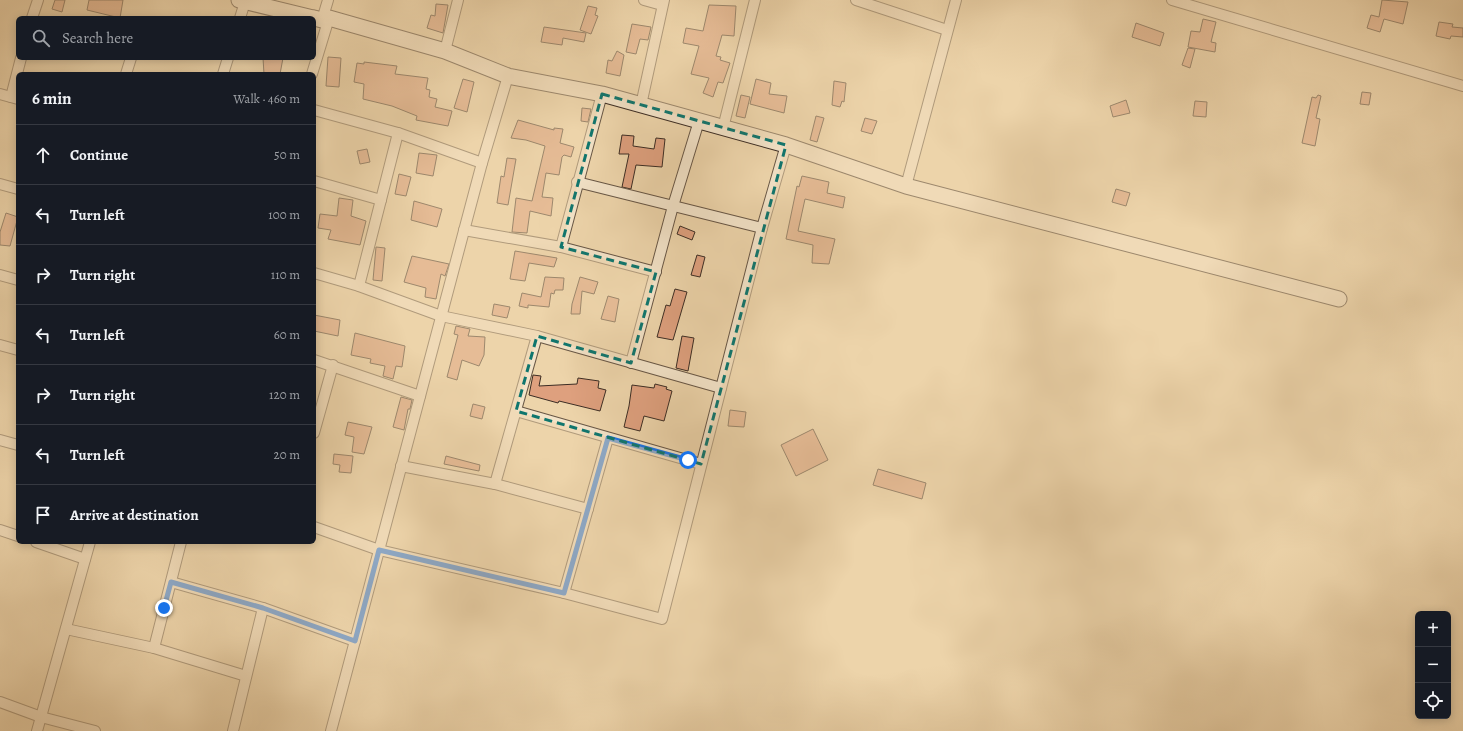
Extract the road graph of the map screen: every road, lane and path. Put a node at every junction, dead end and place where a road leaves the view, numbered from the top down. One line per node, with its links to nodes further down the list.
1 (38, 0): 12 (street)
2 (328, 0): 15 (street)
3 (458, 0): 18 (street)
4 (644, 0): 10 (street)
5 (755, 0): 36 (street)
6 (856, 0): 16 (street)
7 (956, 0): 16 (street)
8 (1172, 0): 11 (street)
9 (242, 1): 13 (street); 14 (street)
10 (663, 3): 33 (street)
11 (1200, 4): 28 (street)
12 (33, 16)
13 (240, 16)
14 (306, 16)
15 (319, 19): 17 (street); 18 (street)
16 (947, 30): 43 (street)
17 (316, 43)
18 (445, 51): 27 (street)
19 (21, 60): 23 (street)
20 (131, 60): 24 (street)
21 (228, 60): 25 (street)
22 (314, 60): 26 (street)
23 (19, 72)
24 (127, 72)
25 (224, 72)
26 (312, 72)
27 (508, 76): 31 (street); 39 (street)
28 (1463, 86)
29 (16, 87): 32 (street)
30 (0, 94): 32 (street)
31 (602, 94): 33 (street); 41 (street)
32 (14, 98)
33 (641, 105): 35 (street)
34 (316, 111): 37 (street)
35 (699, 121): 36 (street); 46 (street)
36 (723, 128): 38 (street)
37 (398, 133): 39 (street); 45 (street)
38 (786, 146): 43 (street); 47 (street)
39 (482, 163): 48 (street)
40 (316, 182): 45 (street)
41 (577, 182): 46 (street); 49 (street)
42 (0, 184): 44 (street)
43 (906, 186): 55 (street)
44 (16, 188)
45 (381, 200): 54 (street)
46 (673, 206): 47 (street); 50 (street)
47 (762, 228): 63 (street)
48 (464, 230): 49 (street); 56 (street)
49 (561, 247): 50 (street)
50 (656, 272): 61 (street)
51 (316, 274): 54 (street)
52 (0, 275): 53 (street)
53 (16, 279)
54 (359, 286): 56 (street)
55 (1339, 300)
56 (441, 316): 57 (street); 64 (street)
57 (537, 336): 61 (street); 65 (street)
58 (0, 345): 59 (street)
59 (16, 349)
60 (316, 361): 62 (street)
61 (631, 363): 63 (street)
62 (333, 365): 64 (street); 66 (street)
63 (721, 388): 70 (street)
64 (420, 396): 71 (street)
65 (516, 411): 67 (street); 72 (street)
66 (316, 426)
67 (608, 438): 70 (street); 73 (street)
68 (0, 440): 69 (street)
69 (16, 444)
70 (701, 464): 83 (street)
71 (401, 466): 72 (street); 80 (street)
72 (495, 484): 73 (street)
73 (588, 509): 83 (street)
74 (316, 528): 80 (street)
75 (0, 530): 76 (street)
76 (16, 535)
77 (42, 544): 81 (street)
78 (90, 544): 81 (street)
79 (180, 544): 82 (street)
80 (379, 550): 83 (street); 86 (street)
81 (86, 559): 85 (street)
82 (171, 582): 84 (street); 87 (street)
83 (564, 593)
84 (263, 608): 86 (street); 88 (street)
85 (66, 629): 87 (street); 90 (street)
86 (355, 641): 94 (street)
87 (154, 648): 88 (street)
88 (246, 676): 93 (street)
89 (0, 702): 90 (street)
90 (41, 717): 91 (street); 92 (street)
91 (37, 731)
92 (95, 731)
93 (233, 731)
94 (331, 731)

